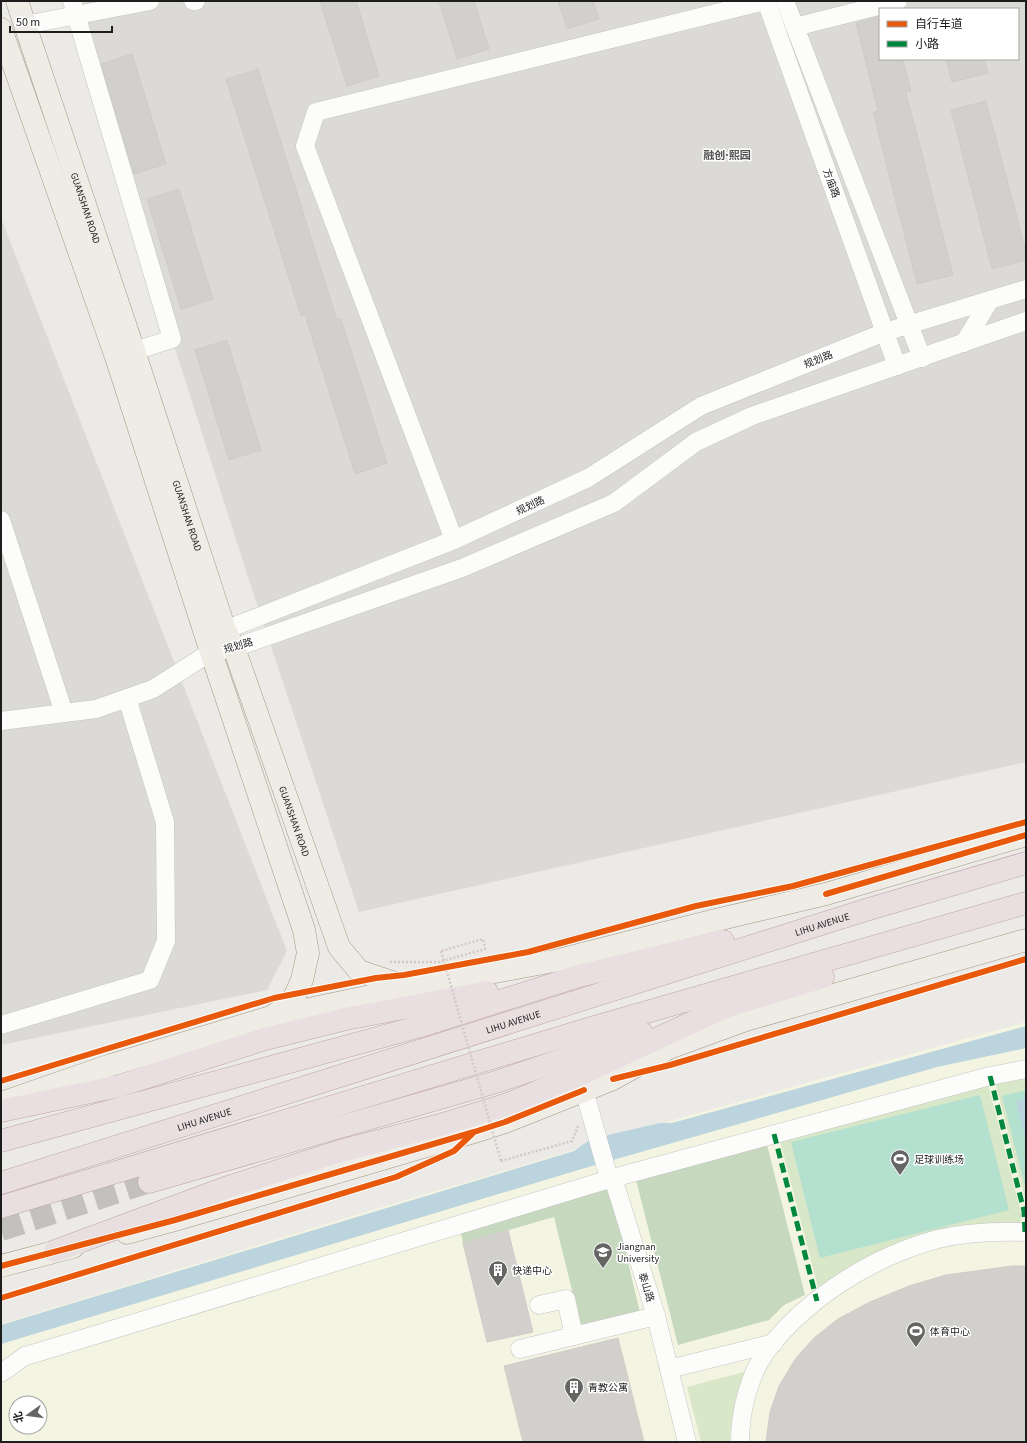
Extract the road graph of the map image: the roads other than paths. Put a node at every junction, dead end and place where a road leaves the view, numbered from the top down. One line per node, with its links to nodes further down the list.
1 (17, 1): 7 (main road, GUANSHAN ROAD)
2 (150, 1): 6 (street)
3 (765, 1): 14 (street, 方庙路); 20 (street)
4 (785, 1): 8 (street)
5 (898, 1): 8 (street)
6 (74, 8): 7 (street); 16 (street)
7 (25, 25): 16 (main road, GUANSHAN ROAD)
8 (795, 27): 13 (street)
9 (1, 29): 16 (main road, GUANSHAN ROAD)
10 (1026, 289): 11 (street, 规划路)
11 (990, 300): 13 (street, 规划路); 15 (street)
12 (1026, 321): 15 (street, 规划路)
13 (910, 323): 14 (street, 规划路); 17 (street)
14 (886, 332): 18 (street, 方庙路); 20 (street, 规划路)
15 (964, 343): 17 (street, 规划路)
16 (125, 354): 21 (main road, GUANSHAN ROAD); 22 (main road, GUANSHAN ROAD)
17 (922, 358): 18 (street, 规划路)
18 (897, 366): 21 (street, 规划路)
19 (1, 520): 24 (street)
20 (454, 540): 21 (street, 规划路)
21 (229, 639): 22 (street, 规划路); 33 (main road, GUANSHAN ROAD)
22 (211, 652): 23 (street); 35 (main road, GUANSHAN ROAD)
23 (127, 698): 24 (street); 36 (street)
24 (64, 713): 25 (street)
25 (1, 721)
26 (1026, 835): 33 (main road)
27 (1026, 863): 29 (highway, LIHU AVENUE)
28 (1026, 903): 45 (highway)
29 (869, 909): 32 (highway); 44 (highway, LIHU AVENUE)
30 (1026, 912): 34 (highway)
31 (1026, 940): 38 (main road)
32 (579, 976): 40 (highway); 41 (highway)
33 (409, 988): 35 (main road)
34 (725, 1007): 43 (highway); 47 (highway)
35 (271, 1017): 39 (main road)
36 (1, 1025)
37 (1026, 1069): 42 (street)
38 (584, 1090): 42 (street, 泰山路); 47 (main road)
39 (1, 1103)
40 (1, 1111)
41 (1, 1141)
42 (610, 1177): 50 (street, 泰山路); 55 (street)
43 (149, 1182)
44 (1, 1183)
45 (1, 1207)
46 (1026, 1232): 52 (street)
47 (55, 1251): 48 (main road)
48 (1, 1266)
49 (539, 1305): 51 (street)
50 (656, 1316): 51 (street); 54 (street, 泰山路)
51 (574, 1336): 53 (street)
52 (774, 1343): 54 (street); 57 (street)
53 (520, 1349)
54 (669, 1369): 56 (street, 泰山路)
55 (1, 1373)
56 (687, 1442)
57 (740, 1442)

